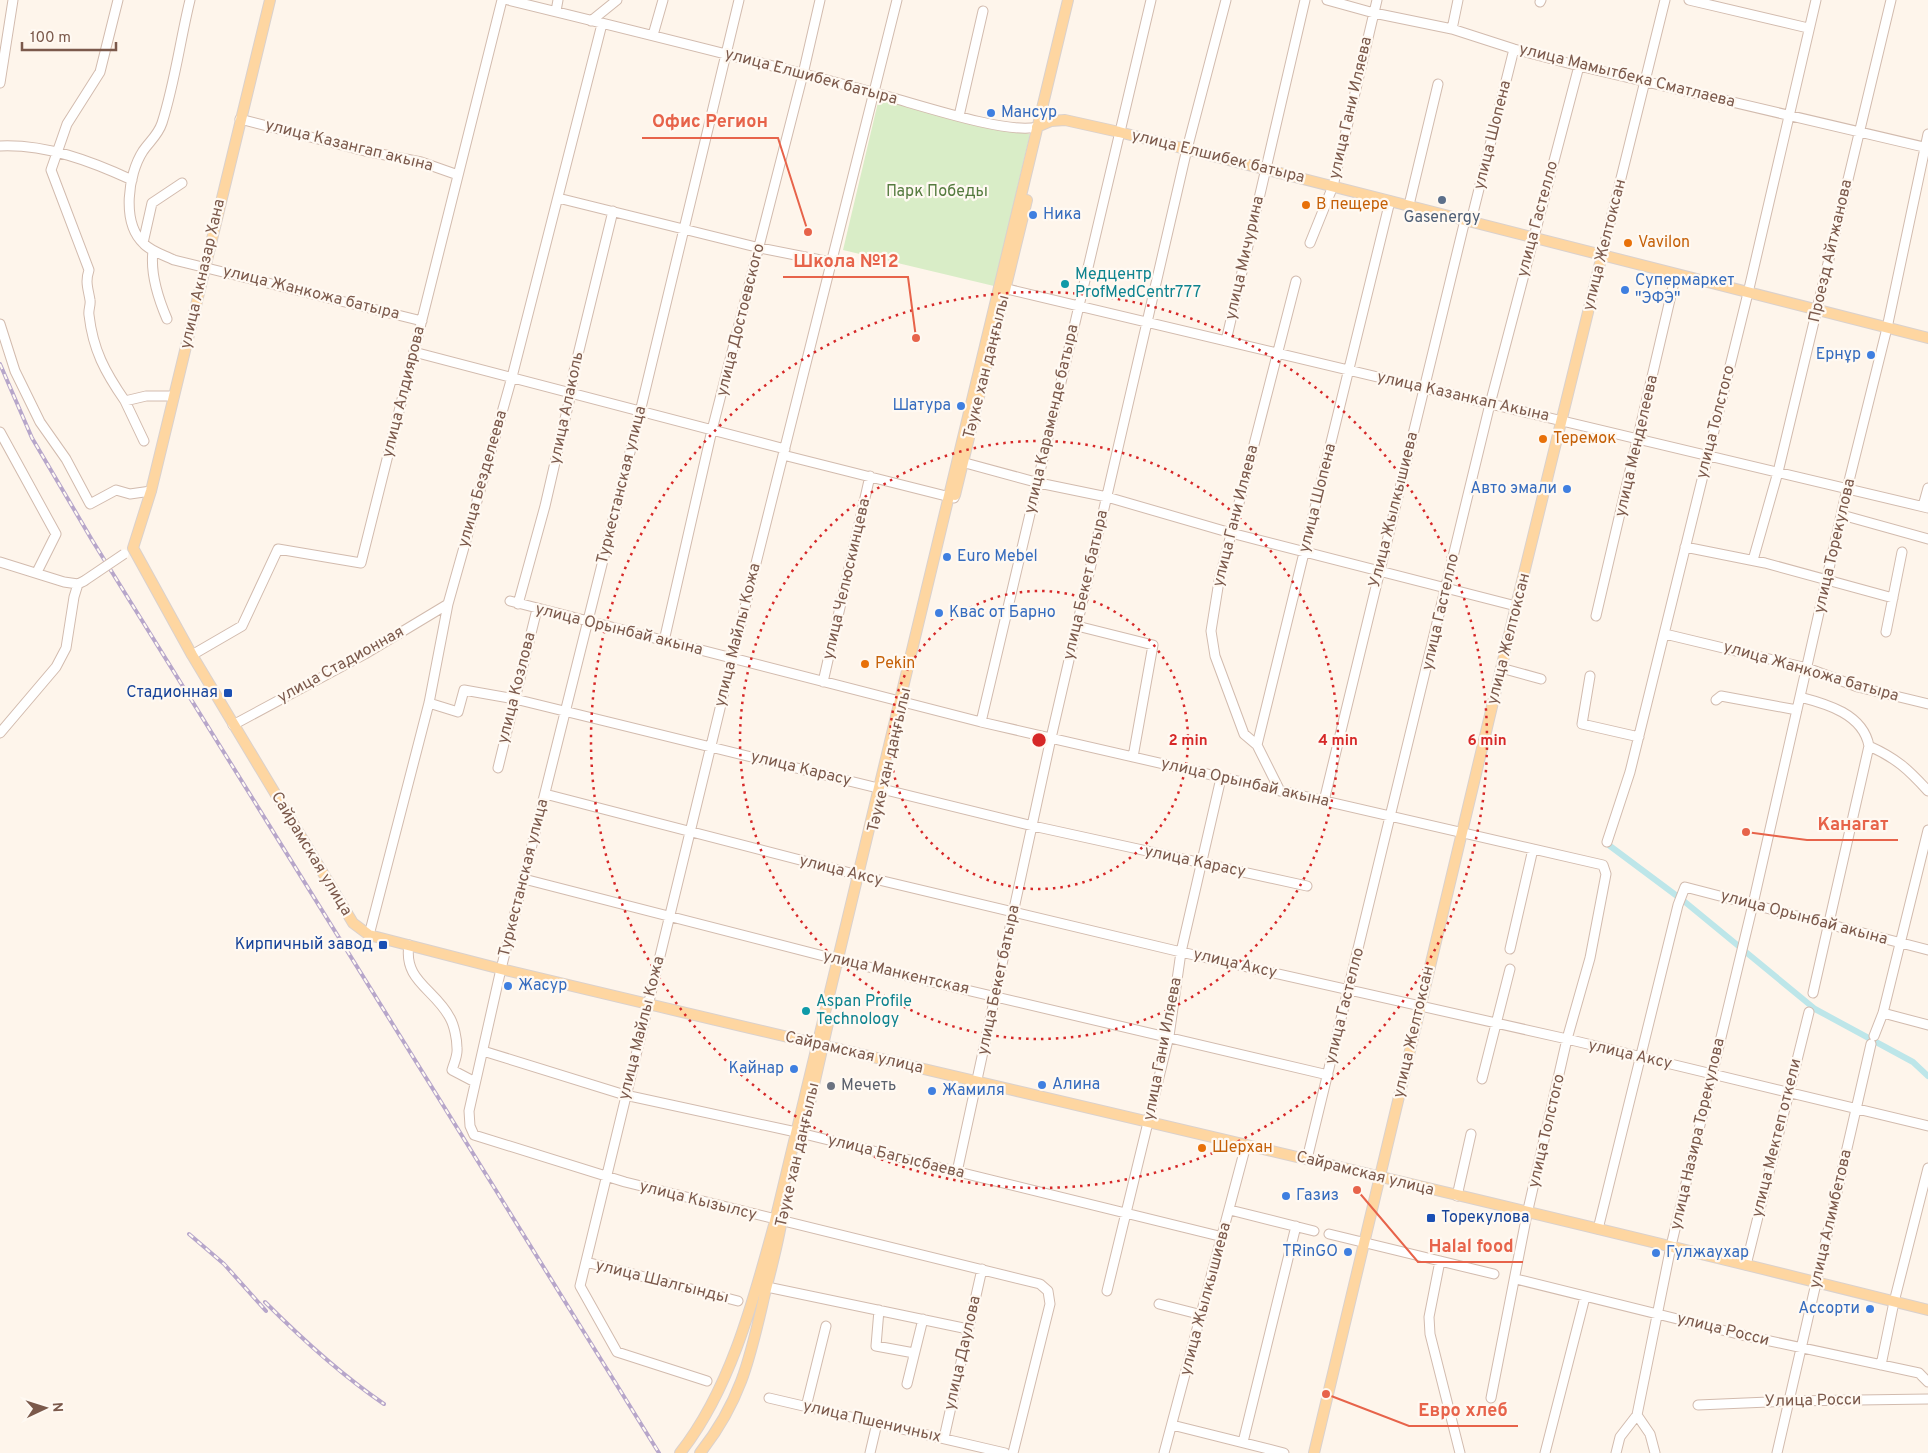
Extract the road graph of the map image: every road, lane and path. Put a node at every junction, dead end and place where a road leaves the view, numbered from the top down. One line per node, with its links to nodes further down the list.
1 (13, 0): 38 (street)
2 (118, 0): 51 (street)
3 (190, 0): 54 (street)
4 (270, 0): 43 (main road, улица Акназар Хана)
5 (502, 0): 53 (street, улица Алдиярова)
6 (508, 0): 26 (street, улица Елшибек батыра)
7 (558, 0): 26 (street)
8 (617, 0): 28 (street)
9 (663, 0): 32 (street)
10 (739, 0): 34 (street, Туркестанская улица)
11 (820, 0): 36 (street, улица Достоевского)
12 (897, 0): 40 (street, улица Майлы Кожа)
13 (1068, 0): 44 (main road, Тәуке хан даңғылы)
14 (1074, 0): 44 (main road, Тәуке хан даңғылы)
15 (1151, 0): 45 (street, улица Караменде батыра)
16 (1226, 0): 50 (street, улица Бекет батыра)
17 (1305, 0): 52 (street, улица Мичурина)
18 (1327, 0): 27 (street, улица Мамытбека Сматлаева)
19 (1377, 0): 27 (street, улица Гани Иляева)
20 (1458, 0): 31 (street)
21 (1665, 0): 37 (street, улица Желтоксан)
22 (1689, 0): 30 (street)
23 (1816, 0): 30 (street, улица Толстого)
24 (1891, 0): 46 (street, Проезд Айтжанова)
25 (983, 11): 41 (street)
26 (556, 12): 28 (street, улица Елшибек батыра)
27 (1374, 13): 31 (street, улица Мамытбека Сматлаева); 56 (street, улица Гани Иляева)
28 (591, 21): 29 (street, улица Елшибек батыра)
29 (602, 24): 32 (street, улица Елшибек батыра); 57 (street, улица Безделеева)
30 (1808, 28): 42 (street, улица Толстого)
31 (1452, 29): 33 (street, улица Мамытбека Сматлаева)
32 (653, 35): 34 (street, улица Елшибек батыра)
33 (1514, 49): 35 (street, улица Мамытбека Сматлаева); 61 (street, улица Шопена)
34 (725, 54): 36 (street, улица Елшибек батыра); 62 (street, Туркестанская улица)
35 (1580, 66): 37 (street, улица Мамытбека Сматлаева); 63 (street, улица Гастелло)
36 (803, 74): 40 (street, улица Елшибек батыра); 66 (street, улица Достоевского)
37 (1645, 80): 42 (street, улица Мамытбека Сматлаева); 68 (street, улица Желтоксан)
38 (0, 83)
39 (1438, 84): 59 (street)
40 (874, 92): 41 (street, улица Елшибек батыра); 69 (street, улица Майлы Кожа)
41 (959, 116): 44 (street, улица Елшибек батыра)
42 (1789, 117): 46 (street, улица Мамытбека Сматлаева); 74 (street, улица Толстого)
43 (240, 119): 53 (street, улица Казангап акына); 70 (main road, улица Акназар Хана)
44 (1041, 126): 45 (main road, улица Елшибек батыра); 73 (main road, Тәуке хан даңғылы)
45 (1119, 132): 50 (main road, улица Елшибек батыра); 75 (street, улица Караменде батыра)
46 (1858, 132): 49 (street, улица Мамытбека Сматлаева); 76 (street, Проезд Айтжанова)
47 (1928, 134): 49 (street, улица Торекулова)
48 (0, 146): 51 (street)
49 (1926, 148): 81 (street, улица Торекулова)
50 (1187, 149): 52 (main road, улица Елшибек батыра); 79 (street, улица Бекет батыра)
51 (57, 152): 54 (street); 91 (street)
52 (1266, 169): 56 (main road, улица Елшибек батыра); 83 (street, улица Мичурина)
53 (458, 175): 78 (street, улица Алдиярова)
54 (132, 180): 64 (street)
55 (182, 183): 64 (street)
56 (1333, 186): 58 (main road, улица Елшибек батыра); 65 (street, улица Гани Иляева)
57 (558, 198): 60 (street); 87 (street, улица Безделеева)
58 (1390, 201): 59 (main road, улица Елшибек батыра); 86 (street, улица Шопена)
59 (1409, 206): 61 (main road, улица Елшибек батыра)
60 (613, 212): 62 (street); 89 (street, улица Алаколь)
61 (1468, 220): 63 (main road, улица Елшибек батыра); 88 (street, Улица Жылкышиева)
62 (684, 229): 66 (street); 93 (street, Туркестанская улица)
63 (1533, 237): 68 (main road, улица Елшибек батыра); 92 (street, улица Гастелло)
64 (143, 243): 67 (street, улица Жанкожа батыра)
65 (1310, 243)
66 (760, 248): 69 (street); 95 (street, улица Достоевского)
67 (153, 251): 70 (street, улица Жанкожа батыра); 77 (street)
68 (1602, 255): 71 (main road, улица Елшибек батыра); 94 (main road, улица Желтоксан)
69 (832, 262): 99 (street, улица Майлы Кожа)
70 (203, 265): 78 (street, улица Жанкожа батыра); 90 (main road, улица Акназар Хана)
71 (1676, 274): 74 (main road, улица Елшибек батыра); 97 (street, улица Менделеева)
72 (1296, 281): 85 (street, улица Гани Иляева)
73 (1002, 289): 75 (street, улица Казанкап Акына); 101 (main road, Тәуке хан даңғылы)
74 (1748, 293): 76 (main road, улица Елшибек батыра); 100 (street, улица Толстого)
75 (1078, 306): 79 (street, улица Казанкап Акына); 104 (street, улица Караменде батыра)
76 (1817, 310): 81 (main road, улица Елшибек батыра); 102 (street, Проезд Айтжанова)
77 (167, 319)
78 (422, 320): 84 (street, улица Алдиярова)
79 (1147, 321): 83 (street, улица Казанкап Акына); 109 (street, улица Бекет батыра)
80 (0, 324): 107 (street)
81 (1887, 328): 82 (main road, улица Елшибек батыра); 106 (street, улица Торекулова)
82 (1928, 338)
83 (1226, 341): 85 (street, улица Казанкап Акына)
84 (414, 352): 87 (street); 136 (street, улица Алдиярова)
85 (1277, 353): 86 (street, улица Казанкап Акына); 112 (street, улица Гани Иляева)
86 (1349, 371): 88 (street, улица Казанкап Акына); 116 (street, улица Шопена)
87 (512, 377): 89 (street); 127 (street, улица Безделеева)
88 (1424, 388): 92 (street, улица Казанкап Акына); 120 (street, Улица Жылкышиева)
89 (571, 393): 93 (street); 126 (street, улица Алаколь)
90 (174, 396): 91 (street); 107 (main road, улица Акназар Хана)
91 (125, 400): 98 (street)
92 (1490, 404): 94 (street, улица Казанкап Акына); 124 (street, улица Гастелло)
93 (640, 412): 95 (street); 131 (street, Туркестанская улица)
94 (1563, 420): 97 (street, улица Казанкап Акына); 128 (main road, улица Желтоксан)
95 (712, 430): 99 (street); 135 (street, улица Достоевского)
96 (0, 432): 121 (street)
97 (1640, 438): 100 (street, улица Казанкап Акына); 130 (street, улица Менделеева)
98 (144, 441)
99 (784, 452): 103 (street); 137 (street, улица Майлы Кожа)
100 (1708, 454): 102 (street, улица Казанкап Акына); 114 (street, улица Толстого)
101 (960, 462): 104 (street); 108 (main road, Тәуке хан даңғылы)
102 (1778, 472): 106 (street, улица Казанкап Акына); 118 (street, Проезд Айтжанова)
103 (870, 476): 108 (street); 142 (street, улица Челюскинцева)
104 (1039, 483): 109 (street); 151 (street, улица Караменде батыра)
105 (1928, 488): 110 (street)
106 (1847, 489): 110 (street, улица Казанкап Акына); 111 (street, улица Торекулова)
107 (151, 491): 115 (main road, улица Акназар Хана)
108 (951, 497): 146 (main road, Тәуке хан даңғылы)
109 (1106, 497): 112 (street); 132 (street, улица Бекет батыра)
110 (1926, 507)
111 (1842, 515): 113 (street); 122 (street, улица Торекулова)
112 (1231, 533): 116 (street); 156 (street, улица Гани Иляева)
113 (1928, 539)
114 (1685, 547): 118 (street); 134 (street, улица Толстого)
115 (133, 548): 123 (street, bridge); 136 (main road, Сайрамская улица)
116 (1304, 552): 120 (street); 156 (street, улица Шопена)
117 (1902, 552): 125 (street)
118 (1753, 560): 122 (street)
119 (0, 562): 121 (street)
120 (1378, 571): 124 (street); 166 (street, Улица Жылкышиева)
121 (37, 572): 123 (street)
122 (1828, 580): 125 (street); 139 (street, улица Торекулова)
123 (81, 583): 153 (street)
124 (1447, 589): 128 (street); 167 (street, улица Гастелло)
125 (1893, 598): 133 (street)
126 (514, 603): 129 (street, улица Орынбай акына)
127 (448, 604): 147 (street, улица Безделеева); 152 (street, улица Стадионная)
128 (1516, 606): 138 (main road, улица Желтоксан)
129 (537, 609): 131 (street, улица Орынбай акына); 144 (street, улица Козлова)
130 (1596, 616)
131 (588, 621): 135 (street, улица Орынбай акына); 149 (street, Туркестанская улица)
132 (1077, 626): 155 (street, улица Бекет батыра); 159 (street)
133 (1886, 632)
134 (1665, 634): 139 (street, улица Жанкожа батыра); 154 (street, улица Толстого)
135 (664, 641): 137 (street, улица Орынбай акына)
136 (192, 655): 152 (main road, Сайрамская улица)
137 (732, 659): 142 (street, улица Орынбай акына); 158 (street, улица Майлы Кожа)
138 (1502, 668): 141 (street); 171 (main road, улица Желтоксан)
139 (1807, 668): 143 (street, улица Торекулова); 148 (street, улица Жанкожа батыра)
140 (1590, 676): 154 (street)
141 (1541, 679)
142 (824, 682): 146 (street, улица Орынбай акына)
143 (1800, 697): 150 (street, улица Торекулова); 157 (street)
144 (515, 699): 147 (street, улица Карасу); 149 (street, улица Карасу); 160 (street, улица Козлова)
145 (1716, 700): 150 (street)
146 (901, 701): 151 (street, улица Орынбай акына); 162 (main road, Тәуке хан даңғылы)
147 (428, 703): 183 (street, улица Безделеева)
148 (1928, 704)
149 (566, 710): 158 (street, улица Карасу); 165 (street, Туркестанская улица)
150 (1798, 710): 179 (street, улица Торекулова)
151 (981, 722): 155 (street, улица Орынбай акына)
152 (233, 725): 183 (main road, Сайрамская улица)
153 (0, 733)
154 (1639, 737): 172 (street, улица Толстого)
155 (1051, 738): 159 (street, улица Орынбай акына); 168 (street, улица Бекет батыра)
156 (1257, 745): 163 (street)
157 (1869, 746): 164 (street); 182 (street)
158 (711, 747): 162 (street, улица Карасу); 170 (street, улица Майлы Кожа)
159 (1133, 757): 161 (street, улица Орынбай акына)
160 (498, 768)
161 (1221, 778): 163 (street, улица Орынбай акына); 174 (street, улица Гани Иляева)
162 (880, 789): 168 (street, улица Карасу); 176 (main road, Тәуке хан даңғылы)
163 (1280, 791): 166 (street, улица Орынбай акына)
164 (1928, 791)
165 (545, 794): 170 (street, улица Аксу); 177 (street, Туркестанская улица)
166 (1324, 801): 167 (street, улица Орынбай акына)
167 (1392, 817): 171 (street, улица Орынбай акына); 193 (street, улица Гастелло)
168 (1033, 826): 174 (street, улица Карасу); 180 (street, улица Бекет батыра)
169 (1928, 830): 184 (street, улица Алимбетова)
170 (690, 832): 176 (street, улица Аксу); 181 (street, улица Майлы Кожа)
171 (1462, 833): 173 (street, улица Орынбай акына); 197 (main road, улица Желтоксан)
172 (1607, 842)
173 (1533, 849): 175 (street, улица Орынбай акына); 186 (street)
174 (1200, 864): 178 (street, улица Карасу); 188 (street, улица Гани Иляева)
175 (1603, 865): 203 (street, улица Толстого)
176 (859, 876): 180 (street, улица Аксу); 190 (main road, Тәуке хан даңғылы)
177 (524, 878): 181 (street, улица Манкентская); 191 (street, Туркестанская улица)
178 (1307, 886)
179 (1754, 904): 182 (street, улица Орынбай акына); 189 (street, улица Торекулова); 206 (street, улица Орынбай акына)
180 (1014, 912): 188 (street, улица Аксу); 195 (street, улица Бекет батыра)
181 (669, 917): 190 (street, улица Манкентская); 196 (street, улица Майлы Кожа)
182 (1829, 924): 184 (street, улица Орынбай акына); 194 (street)
183 (369, 935): 185 (main road, Сайрамская улица)
184 (1901, 943): 187 (street, улица Орынбай акына); 199 (street, улица Алимбетова)
185 (409, 944): 191 (main road, Сайрамская улица); 211 (street)
186 (1510, 949)
187 (1928, 950)
188 (1182, 952): 193 (street, улица Аксу); 202 (street, улица Гани Иляева)
189 (1740, 956): 207 (street, улица Назира Торекулова)
190 (840, 960): 195 (street, улица Манкентская); 204 (main road, Тәуке хан даңғылы)
191 (501, 968): 196 (main road, Сайрамская улица); 205 (street, Туркестанская улица)
192 (1510, 968): 200 (street)
193 (1350, 990): 197 (street, улица Аксу); 208 (street, улица Гастелло)
194 (1813, 993)
195 (996, 997): 202 (street, улица Манкентская); 210 (street, улица Бекет батыра)
196 (648, 1004): 204 (main road, Сайрамская улица); 213 (street, улица Майлы Кожа)
197 (1420, 1005): 200 (street, улица Аксу); 225 (main road, улица Желтоксан)
198 (1808, 1012): 212 (street, улица Мектеп откели)
199 (1883, 1013): 201 (street); 214 (street, улица Алимбетова)
200 (1496, 1024): 203 (street, улица Аксу); 209 (street)
201 (1928, 1025)
202 (1169, 1036): 208 (street, улица Манкентская); 215 (street, улица Гани Иляева)
203 (1567, 1039): 206 (street, улица Аксу); 229 (street, улица Толстого)
204 (820, 1045): 210 (main road, Сайрамская улица); 218 (main road, Тәуке хан даңғылы)
205 (483, 1051): 211 (street, Туркестанская улица); 213 (street, улица Багысбаева)
206 (1640, 1058): 207 (street, улица Аксу); 232 (street)
207 (1712, 1074): 212 (street, улица Аксу); 237 (street, улица Назира Торекулова)
208 (1328, 1075): 221 (street, улица Гастелло)
209 (1482, 1079)
210 (977, 1081): 215 (main road, Сайрамская улица); 223 (street, улица Бекет батыра)
211 (475, 1082): 216 (street, Туркестанская улица)
212 (1788, 1094): 214 (street, улица Аксу); 239 (street, улица Мектеп откели)
213 (625, 1095): 218 (street, улица Багысбаева); 224 (street, улица Майлы Кожа)
214 (1856, 1109): 217 (street, улица Аксу); 244 (street, улица Алимбетова)
215 (1149, 1122): 220 (main road, Сайрамская улица); 228 (street, улица Гани Иляева)
216 (470, 1126): 224 (street, улица Кызылсу)
217 (1928, 1126)
218 (799, 1133): 223 (street, улица Багысбаева); 230 (main road, Тәуке хан даңғылы)
219 (1471, 1134): 226 (street)
220 (1246, 1145): 221 (main road, Сайрамская улица); 227 (street, улица Жылкышиева)
221 (1307, 1159): 225 (main road, Сайрамская улица)
222 (1928, 1168): 249 (street)
223 (957, 1172): 228 (street, улица Багысбаева)
224 (605, 1176): 230 (street, улица Кызылсу); 240 (street, улица Майлы Кожа)
225 (1380, 1178): 226 (main road, Сайрамская улица); 236 (main road, улица Желтоксан)
226 (1456, 1196): 229 (main road, Сайрамская улица)
227 (1230, 1210): 231 (street); 235 (street, улица Жылкышиева)
228 (1127, 1212): 235 (street, улица Багысбаева); 246 (street, улица Гани Иляева)
229 (1527, 1214): 232 (main road, Сайрамская улица); 243 (street, улица Толстого)
230 (777, 1222): 241 (street, улица Кызылсу); 245 (main road, Тәуке хан даңғылы); 275 (main road, Тәуке хан даңғылы)
231 (1296, 1226): 233 (street); 274 (street)
232 (1598, 1229): 237 (main road, Сайрамская улица)
233 (1314, 1231)
234 (1329, 1234): 236 (street)
235 (1223, 1237): 254 (street, улица Жылкышиева)
236 (1365, 1243): 238 (street); 282 (main road, улица Желтоксан)
237 (1672, 1246): 239 (main road, Сайрамская улица); 253 (street, улица Назира Торекулова)
238 (1440, 1260): 242 (street); 283 (street)
239 (1746, 1264): 244 (main road, Сайрамская улица)
240 (584, 1266): 248 (street, улица Шалгынды); 261 (street)
241 (982, 1269): 257 (street, улица Даулова); 279 (street, улица Кызылсу)
242 (1494, 1274)
243 (1516, 1279): 247 (street, улица Росси); 265 (street, улица Толстого)
244 (1816, 1282): 249 (main road, Сайрамская улица); 258 (street, улица Алимбетова)
245 (767, 1288): 251 (street); 276 (main road, Тәуке хан даңғылы)
246 (1107, 1291)
247 (1585, 1297): 253 (street, улица Росси); 284 (street)
248 (738, 1301)
249 (1894, 1302): 252 (main road, Сайрамская улица); 260 (street)
250 (1159, 1304): 254 (street)
251 (879, 1310): 255 (street); 259 (street)
252 (1928, 1310)
253 (1657, 1313): 258 (street, улица Росси); 270 (street, улица Назира Торекулова)
254 (1202, 1315): 272 (street, улица Жылкышиева)
255 (923, 1319): 257 (street); 259 (street)
256 (826, 1326): 269 (street)
257 (968, 1329): 273 (street, улица Даулова)
258 (1802, 1348): 260 (street, улица Росси); 267 (street, улица Алимбетова)
259 (914, 1353): 263 (street)
260 (1881, 1365): 262 (street, улица Росси)
261 (707, 1381)
262 (1928, 1382)
263 (907, 1384)
264 (769, 1398): 269 (street, улица Пшеничных)
265 (1491, 1398)
266 (1928, 1399): 267 (street, Улица Росси)
267 (1790, 1400): 268 (street, Улица Росси); 287 (street, улица Алимбетова)
268 (1698, 1405)
269 (806, 1406): 271 (street, улица Пшеничных)
270 (1637, 1415): 285 (street, улица Назира Торекулова); 286 (street)
271 (877, 1423): 273 (street, улица Пшеничных); 277 (street)
272 (1172, 1425): 274 (street); 280 (street, улица Жылкышиева)
273 (944, 1438): 278 (street, улица Пшеничных)
274 (1243, 1442): 281 (street)
275 (680, 1453)
276 (700, 1453)
277 (870, 1453)
278 (1005, 1453)
279 (1013, 1453)
280 (1164, 1453)
281 (1284, 1453)
282 (1314, 1453)
283 (1460, 1453)
284 (1545, 1453)
285 (1616, 1453)
286 (1655, 1453)
287 (1777, 1453)

